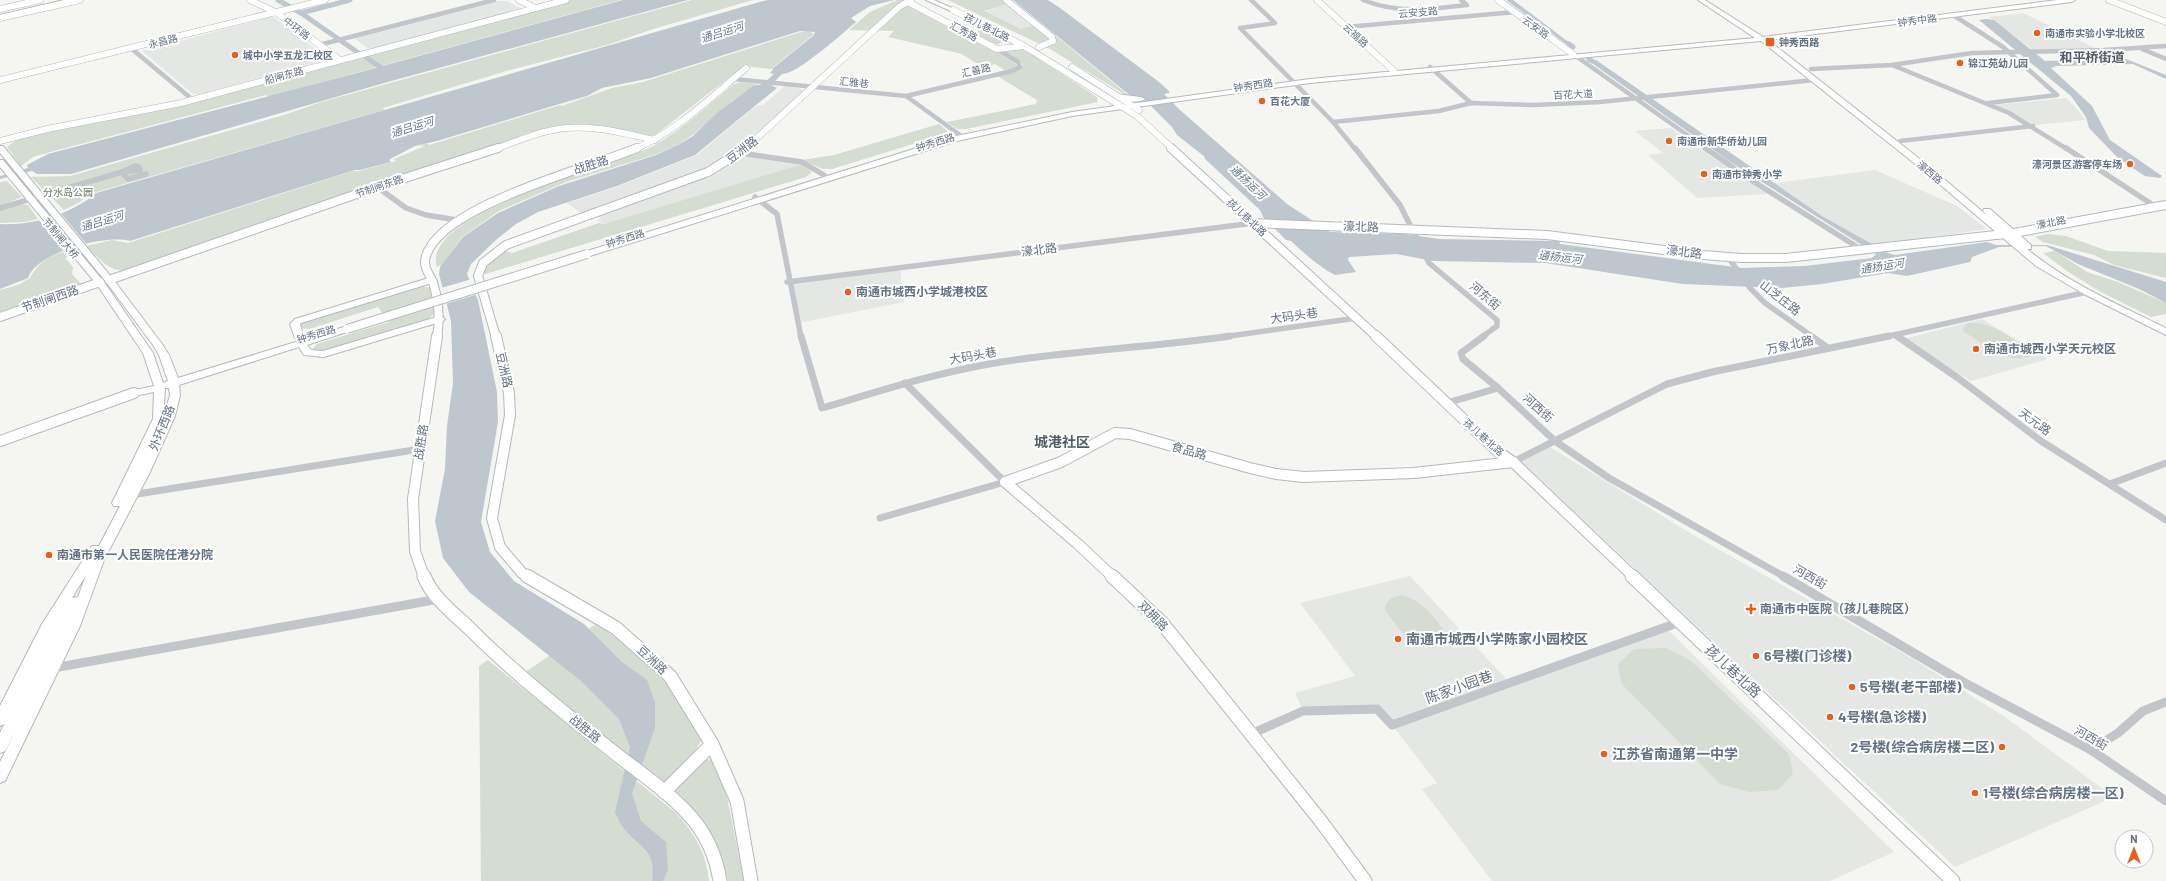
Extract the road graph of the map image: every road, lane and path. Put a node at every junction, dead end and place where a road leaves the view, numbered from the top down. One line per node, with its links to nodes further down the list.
1 (33, 0): 2 (street); 33 (street)
2 (40, 0): 33 (street)
3 (48, 0): 33 (highway)
4 (56, 0): 33 (highway)
5 (65, 0): 33 (highway)
6 (73, 0): 33 (highway)
7 (80, 0): 33 (street)
8 (250, 0): 31 (street, 中环路)
9 (325, 0): 31 (street, 永昌路)
10 (494, 0): 39 (street)
11 (519, 0): 28 (street)
12 (566, 0): 28 (street, 船闸东路)
13 (928, 0): 29 (main road)
14 (939, 0): 29 (main road)
15 (1006, 0): 42 (street)
16 (1251, 0): 58 (street, 河东街)
17 (1317, 0): 37 (street, 云福路)
18 (1363, 0): 30 (street)
19 (1461, 0): 30 (street)
20 (1498, 0): 32 (street, 云安路)
21 (1701, 0): 38 (main road, 濠西路)
22 (1709, 0): 38 (main road, 濠西路)
23 (2054, 0): 38 (main road, 钟秀中路)
24 (2072, 0): 34 (main road, 钟秀中路)
25 (2109, 0): 36 (street)
26 (2113, 0): 36 (street)
27 (909, 1): 45 (street, 汇秀路); 59 (street, 豆洲路)
28 (535, 8): 49 (street, 船闸东路)
29 (956, 9): 40 (street, 孩儿巷北路); 42 (street, 孩儿巷北路)
30 (1435, 10): 35 (street)
31 (277, 12): 39 (street, 中环路); 44 (street, 永昌路)
32 (1515, 12): 35 (street, 云安支路); 47 (street, 云安路)
33 (0, 13)
34 (1953, 15): 38 (main road, 钟秀中路); 46 (street)
35 (1449, 18): 37 (street, 云安支路)
36 (2166, 21)
37 (1346, 27): 54 (street, 云福路)
38 (1765, 38): 47 (main road, 钟秀西路); 53 (main road, 濠西路); 57 (main road, 濠西路)
39 (319, 45): 49 (street, 中环路)
40 (1024, 46): 45 (street); 65 (street, 孩儿巷北路)
41 (2166, 46): 43 (street)
42 (1039, 47): 65 (street, 孩儿巷北路)
43 (2141, 48): 46 (street); 48 (street)
44 (132, 49): 56 (street, 永昌路); 62 (street)
45 (997, 49): 60 (street, 汇善路)
46 (2006, 50): 50 (street); 64 (street)
47 (1574, 55): 52 (main road, 钟秀西路); 61 (street)
48 (2166, 59)
49 (340, 60): 62 (street, 船闸东路)
50 (1892, 65): 53 (street); 64 (street)
51 (746, 68): 55 (street, 战胜路)
52 (1431, 68): 54 (main road, 钟秀西路); 58 (main road, 钟秀西路); 66 (street)
53 (1811, 69): 71 (main road, 濠西路)
54 (1394, 71): 58 (main road, 钟秀西路)
55 (734, 79): 59 (street, 汇雅巷); 70 (street, 战胜路)
56 (0, 80)
57 (1814, 80): 61 (street, 百花大道); 87 (main road, 濠西路)
58 (1294, 81): 63 (main road, 钟秀西路); 67 (street, 河东街)
59 (813, 87): 60 (street, 汇雅巷); 74 (street, 豆洲路)
60 (906, 96): 69 (street)
61 (1636, 98): 66 (street, 百花大道); 88 (street)
62 (193, 100): 72 (street, 船闸东路)
63 (1147, 102): 65 (main road); 65 (main road)
64 (1988, 103): 68 (street)
65 (1126, 104): 69 (main road, 钟秀西路); 80 (main road, 钟秀西路); 85 (street, 孩儿巷北路); 85 (street, 孩儿巷北路)
66 (1471, 104): 67 (street, 百花大道)
67 (1333, 122): 86 (street, 河东街)
68 (2033, 126): 71 (street); 82 (street)
69 (960, 135): 77 (main road, 钟秀西路)
70 (655, 140): 78 (street, 节制闸东路); 84 (street, 战胜路)
71 (1900, 140): 87 (main road, 濠西路)
72 (0, 141)
73 (0, 148): 79 (main road)
74 (740, 153): 77 (street); 126 (street, 豆洲路)
75 (0, 162): 81 (main road)
76 (146, 174): 79 (street)
77 (824, 175): 80 (main road, 钟秀西路)
78 (377, 186): 84 (street); 92 (street, 节制闸东路)
79 (40, 197): 81 (street); 90 (main road, 节制闸大桥)
80 (757, 198): 93 (street, 大码头巷); 101 (main road, 钟秀西路, bridge)
81 (30, 200): 83 (street); 90 (main road, 节制闸大桥)
82 (2162, 205): 87 (street, 濠北路)
83 (0, 208)
84 (457, 220): 91 (street, 战胜路)
85 (1260, 223): 86 (street, 濠北路); 93 (street, 濠北路); 96 (street, 孩儿巷北路); 108 (street, 孩儿巷北路)
86 (1414, 232): 89 (street, 濠北路); 106 (street, 河东街)
87 (2009, 235): 88 (street, 濠北路); 94 (main road, 濠西路); 98 (main road, 濠西路)
88 (1864, 250): 89 (street, 濠北路)
89 (1728, 257): 102 (street, 山芝庄路)
90 (89, 264): 92 (main road, 外环西路)
91 (432, 280): 97 (street, 战胜路); 101 (main road)
92 (104, 281): 95 (street, 节制闸西路); 103 (main road, 外环西路); 105 (main road, 外环西路)
93 (787, 282): 104 (street, 大码头巷)
94 (2087, 292): 99 (main road, 濠西路); 100 (street, 万象北路)
95 (0, 316)
96 (1357, 318): 104 (street, 大码头巷); 108 (street, 孩儿巷北路)
97 (440, 319): 101 (main road); 111 (street, 战胜路)
98 (2166, 328)
99 (2166, 332)
100 (1895, 335): 102 (street, 万象北路); 115 (street, 天元路)
101 (300, 340): 103 (main road, 钟秀西路)
102 (1828, 348): 110 (street, 万象北路)
103 (174, 380): 105 (main road, 钟秀西路); 116 (main road, 外环西路)
104 (906, 384): 114 (street, 双拥路)
105 (159, 385): 107 (main road, 外环西路); 119 (main road, 外环西路)
106 (1498, 388): 108 (street); 110 (street, 河西街)
107 (134, 393): 109 (street)
108 (1450, 403): 112 (street, 孩儿巷北路)
109 (0, 441)
110 (1554, 441): 112 (street, 万象北路); 128 (street, 河西街)
111 (420, 449): 116 (street); 120 (street, 战胜路)
112 (1513, 462): 114 (street, 食品路); 121 (street, 孩儿巷北路)
113 (2166, 463): 115 (street)
114 (1005, 482): 117 (street, 食品路); 125 (street, 双拥路)
115 (2110, 484): 118 (street, 天元路)
116 (131, 495): 119 (main road, 外环西路)
117 (880, 518)
118 (2166, 520)
119 (95, 560): 122 (main road, 外环西路); 124 (main road, 外环西路); 127 (main road, 外环西路)
120 (439, 599): 122 (street); 130 (street, 战胜路)
121 (1680, 622): 125 (street, 陈家小园巷); 135 (street, 孩儿巷北路)
122 (53, 668): 129 (main road, 外环西路)
123 (2166, 702): 128 (street)
124 (0, 720)
125 (1251, 734): 134 (street, 双拥路)
126 (712, 744): 130 (street); 133 (street, 豆洲路)
127 (0, 747)
128 (2091, 750): 131 (street, 河西街)
129 (0, 777)
130 (664, 792): 132 (street, 战胜路)
131 (2166, 801)
132 (720, 881)
133 (751, 881)
134 (1365, 881)
135 (1952, 881)

